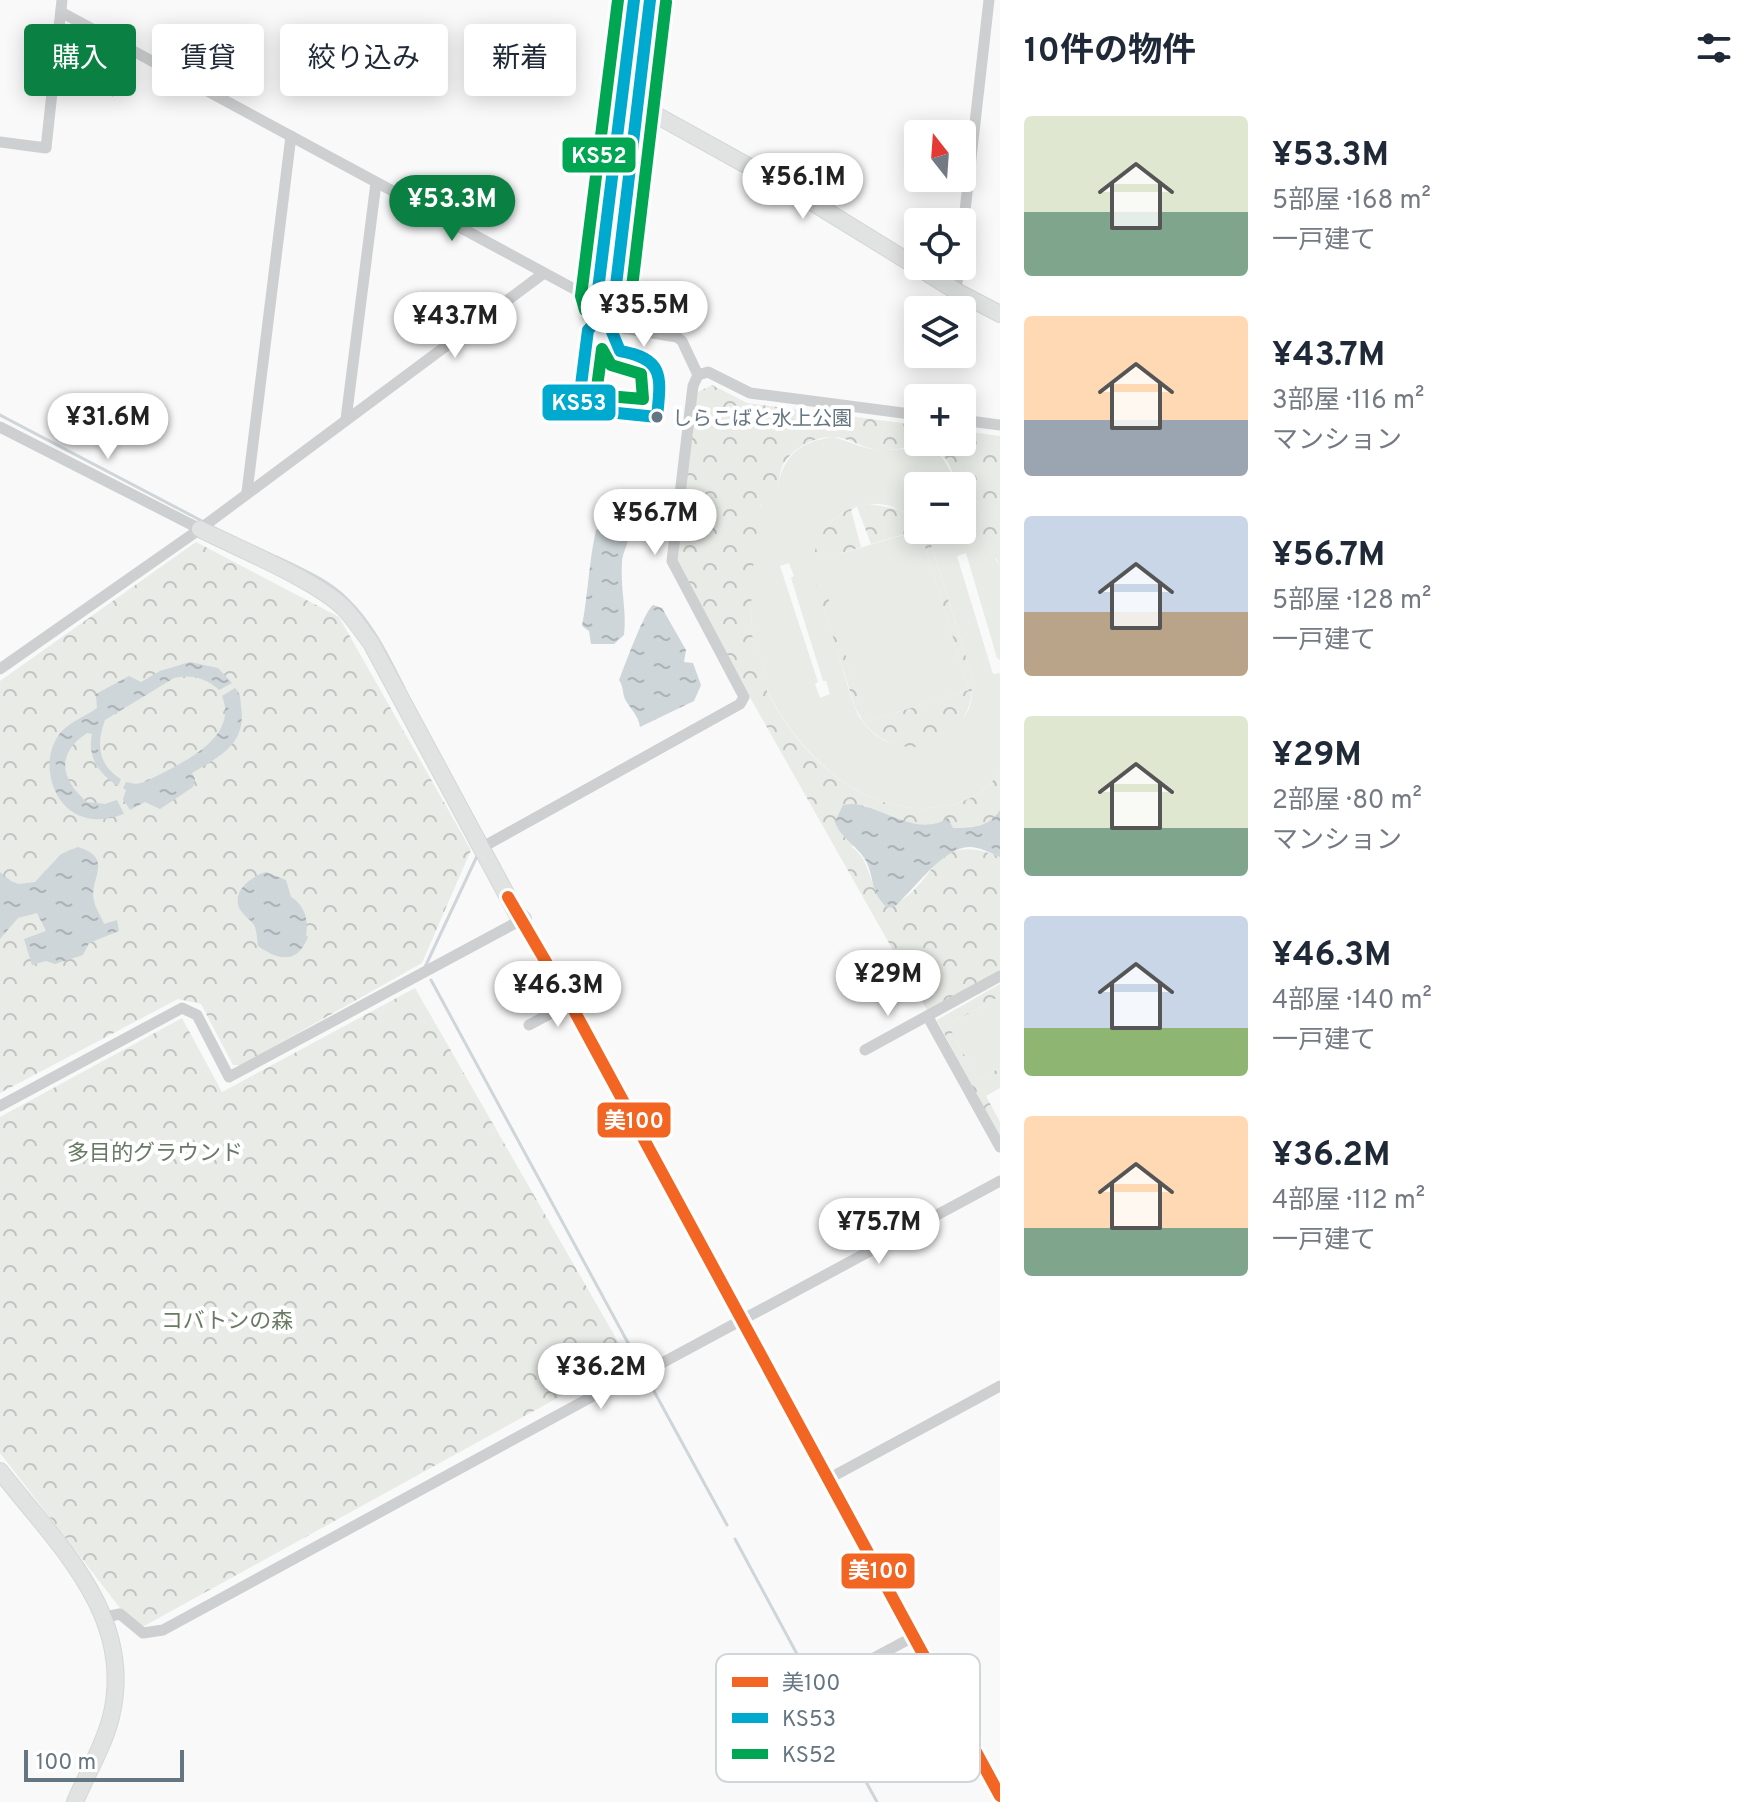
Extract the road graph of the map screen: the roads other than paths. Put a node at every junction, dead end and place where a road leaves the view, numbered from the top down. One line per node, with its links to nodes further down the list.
1 (634, 0): 5 (street)
2 (650, 0): 5 (street)
3 (989, 0): 9 (street)
4 (61, 6): 6 (street); 7 (street)
5 (630, 101): 12 (street); 13 (street)
6 (291, 136): 8 (street); 21 (street)
7 (0, 142)
8 (376, 183): 10 (street); 17 (street)
9 (965, 208)
10 (544, 273): 13 (street); 17 (street)
11 (957, 280): 12 (street)
12 (956, 291): 14 (street)
13 (603, 313): 15 (street)
14 (1000, 314)
15 (698, 375): 16 (street); 24 (street)
16 (904, 413)
17 (346, 419): 21 (street)
18 (976, 422): 19 (street)
19 (1000, 425)
20 (0, 427): 22 (street)
21 (247, 492): 22 (street)
22 (200, 529): 23 (street); 24 (street)
23 (0, 669)
24 (481, 848): 25 (street)
25 (523, 919): 27 (street); 31 (street)
26 (1000, 976): 28 (street)
27 (570, 1003): 29 (street); 34 (street)
28 (928, 1017): 30 (street); 32 (street)
29 (529, 1025)
30 (865, 1050)
31 (0, 1106)
32 (1000, 1147)
33 (1000, 1181): 34 (street)
34 (742, 1320): 37 (street); 38 (street)
35 (1000, 1386): 37 (street)
36 (0, 1471): 38 (street)
37 (828, 1479): 39 (street)
38 (105, 1617): 44 (street)
39 (913, 1637): 40 (street); 41 (street)
40 (881, 1654)
41 (922, 1654)
42 (980, 1759): 43 (street)
43 (1000, 1796): 45 (street)
44 (75, 1802)
45 (989, 1802)

